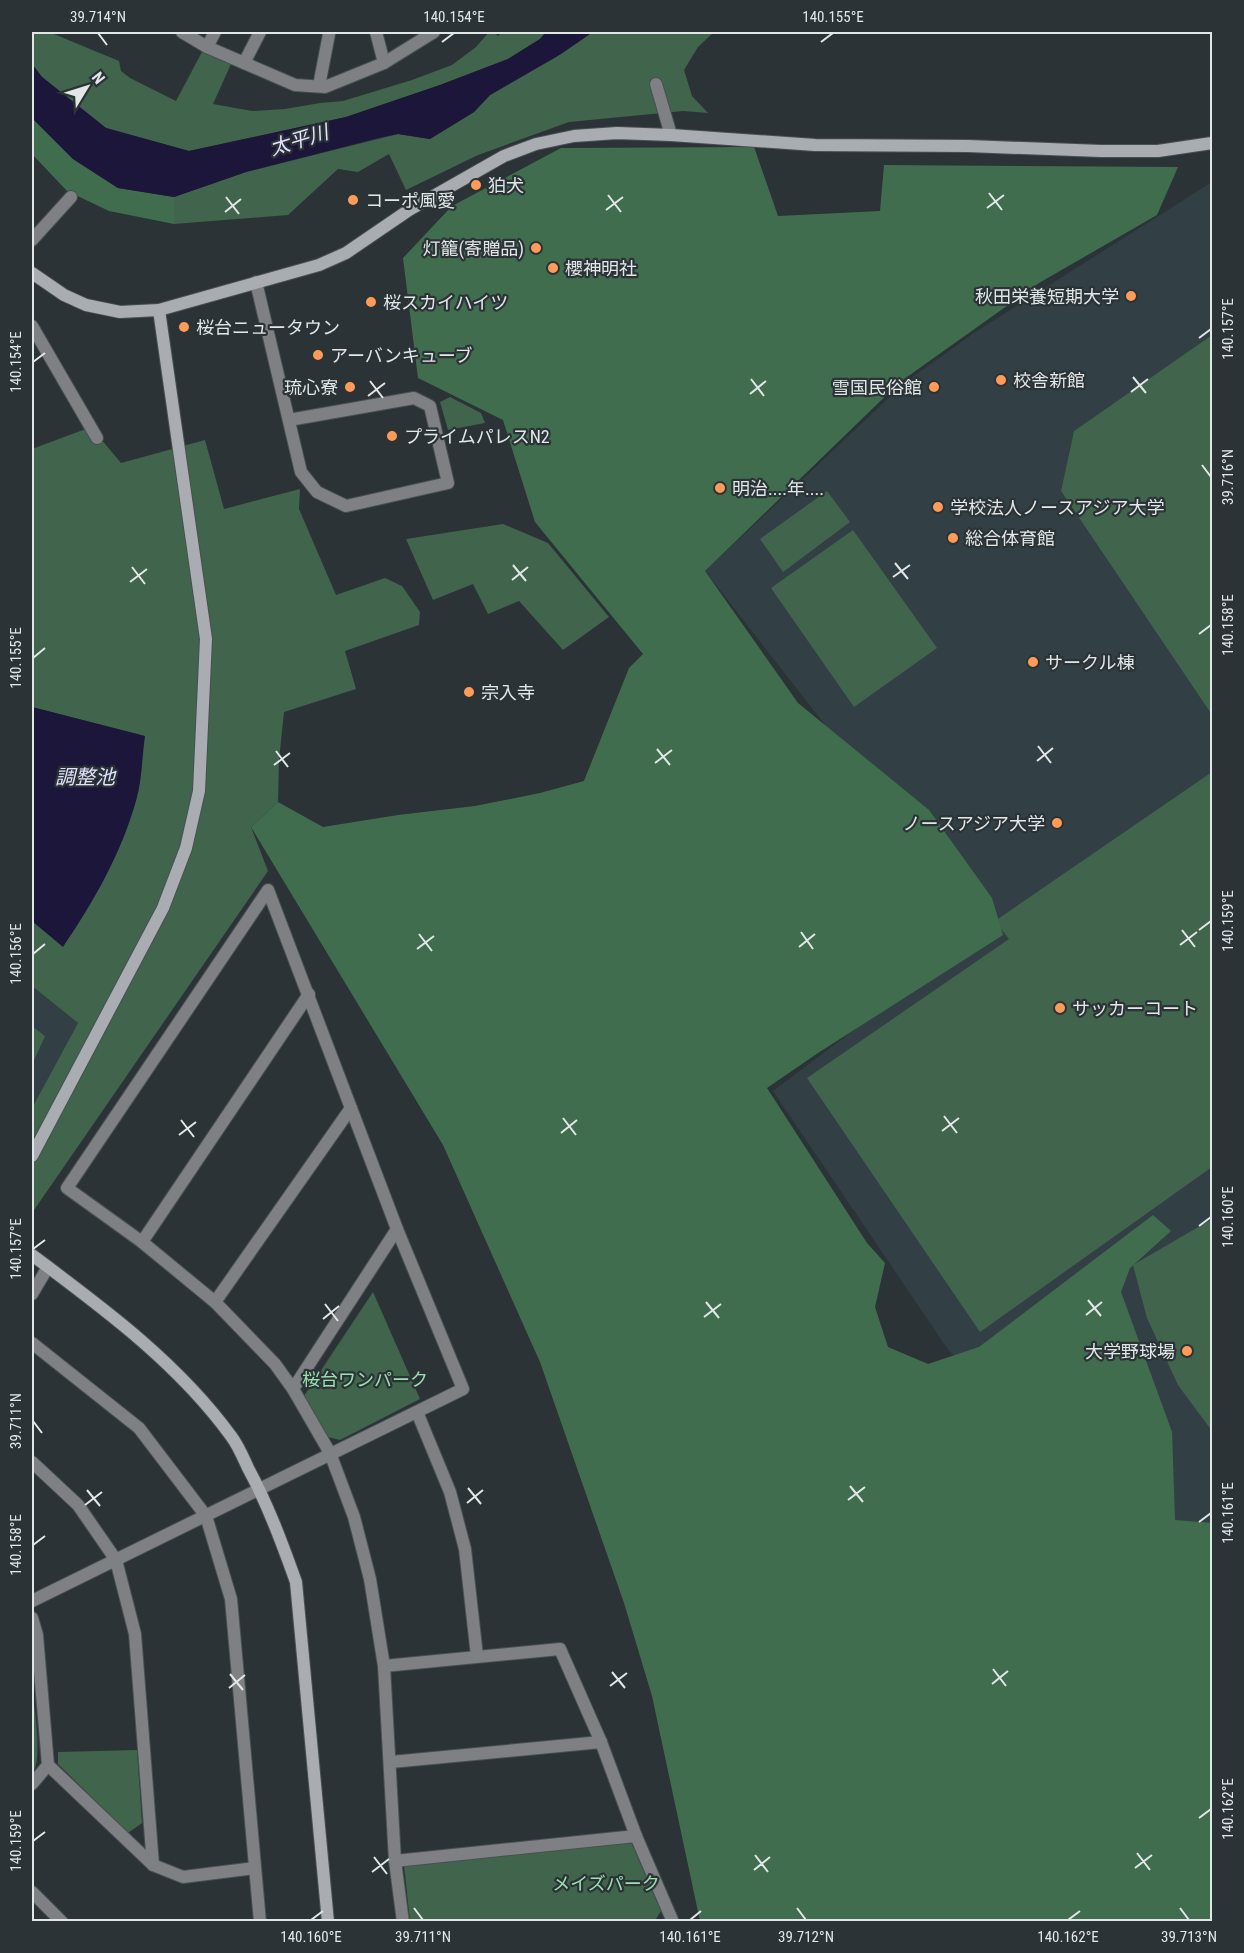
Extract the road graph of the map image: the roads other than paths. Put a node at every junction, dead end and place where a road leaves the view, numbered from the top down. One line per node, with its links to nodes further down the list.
1 (182, 32): 7 (street)
2 (215, 32): 7 (street)
3 (260, 32): 8 (street)
4 (376, 32): 9 (street)
5 (434, 32): 9 (street)
6 (329, 34): 11 (street)
7 (207, 47): 8 (street)
8 (244, 63): 11 (street)
9 (384, 63): 11 (street)
10 (657, 84): 12 (street)
11 (319, 86)
12 (671, 135): 13 (street); 17 (street)
13 (1212, 143)
14 (71, 197): 15 (street)
15 (32, 240)
16 (32, 273): 18 (street)
17 (256, 282): 18 (street); 20 (street)
18 (159, 310): 24 (street)
19 (32, 326): 21 (street)
20 (289, 420): 20 (street)
21 (98, 438)
22 (309, 994): 23 (street); 26 (street); 26 (street)
23 (351, 1108): 25 (street); 30 (street)
24 (32, 1156)
25 (397, 1229): 32 (street); 33 (street)
26 (142, 1242): 30 (street)
27 (32, 1255): 28 (street)
28 (48, 1267): 29 (street); 36 (street)
29 (32, 1294)
30 (215, 1302): 32 (street)
31 (32, 1343): 37 (street)
32 (293, 1389): 34 (street)
33 (417, 1412): 34 (street); 41 (street)
34 (330, 1453): 36 (street); 42 (street)
35 (32, 1462): 38 (street)
36 (259, 1489): 37 (street); 54 (street)
37 (206, 1516): 38 (street); 50 (street)
38 (116, 1560): 39 (street); 49 (street)
39 (32, 1601)
40 (32, 1618): 45 (street)
41 (477, 1656): 42 (street); 43 (street)
42 (384, 1666): 44 (street)
43 (601, 1742): 44 (street); 47 (street)
44 (391, 1762): 48 (street)
45 (48, 1765): 46 (street); 49 (street)
46 (32, 1784)
47 (636, 1836): 48 (street); 56 (street)
48 (395, 1861): 55 (street)
49 (153, 1864): 50 (street)
50 (255, 1868): 53 (street)
51 (32, 1892): 52 (street)
52 (62, 1922)
53 (261, 1922)
54 (328, 1922)
55 (403, 1922)
56 (673, 1922)

